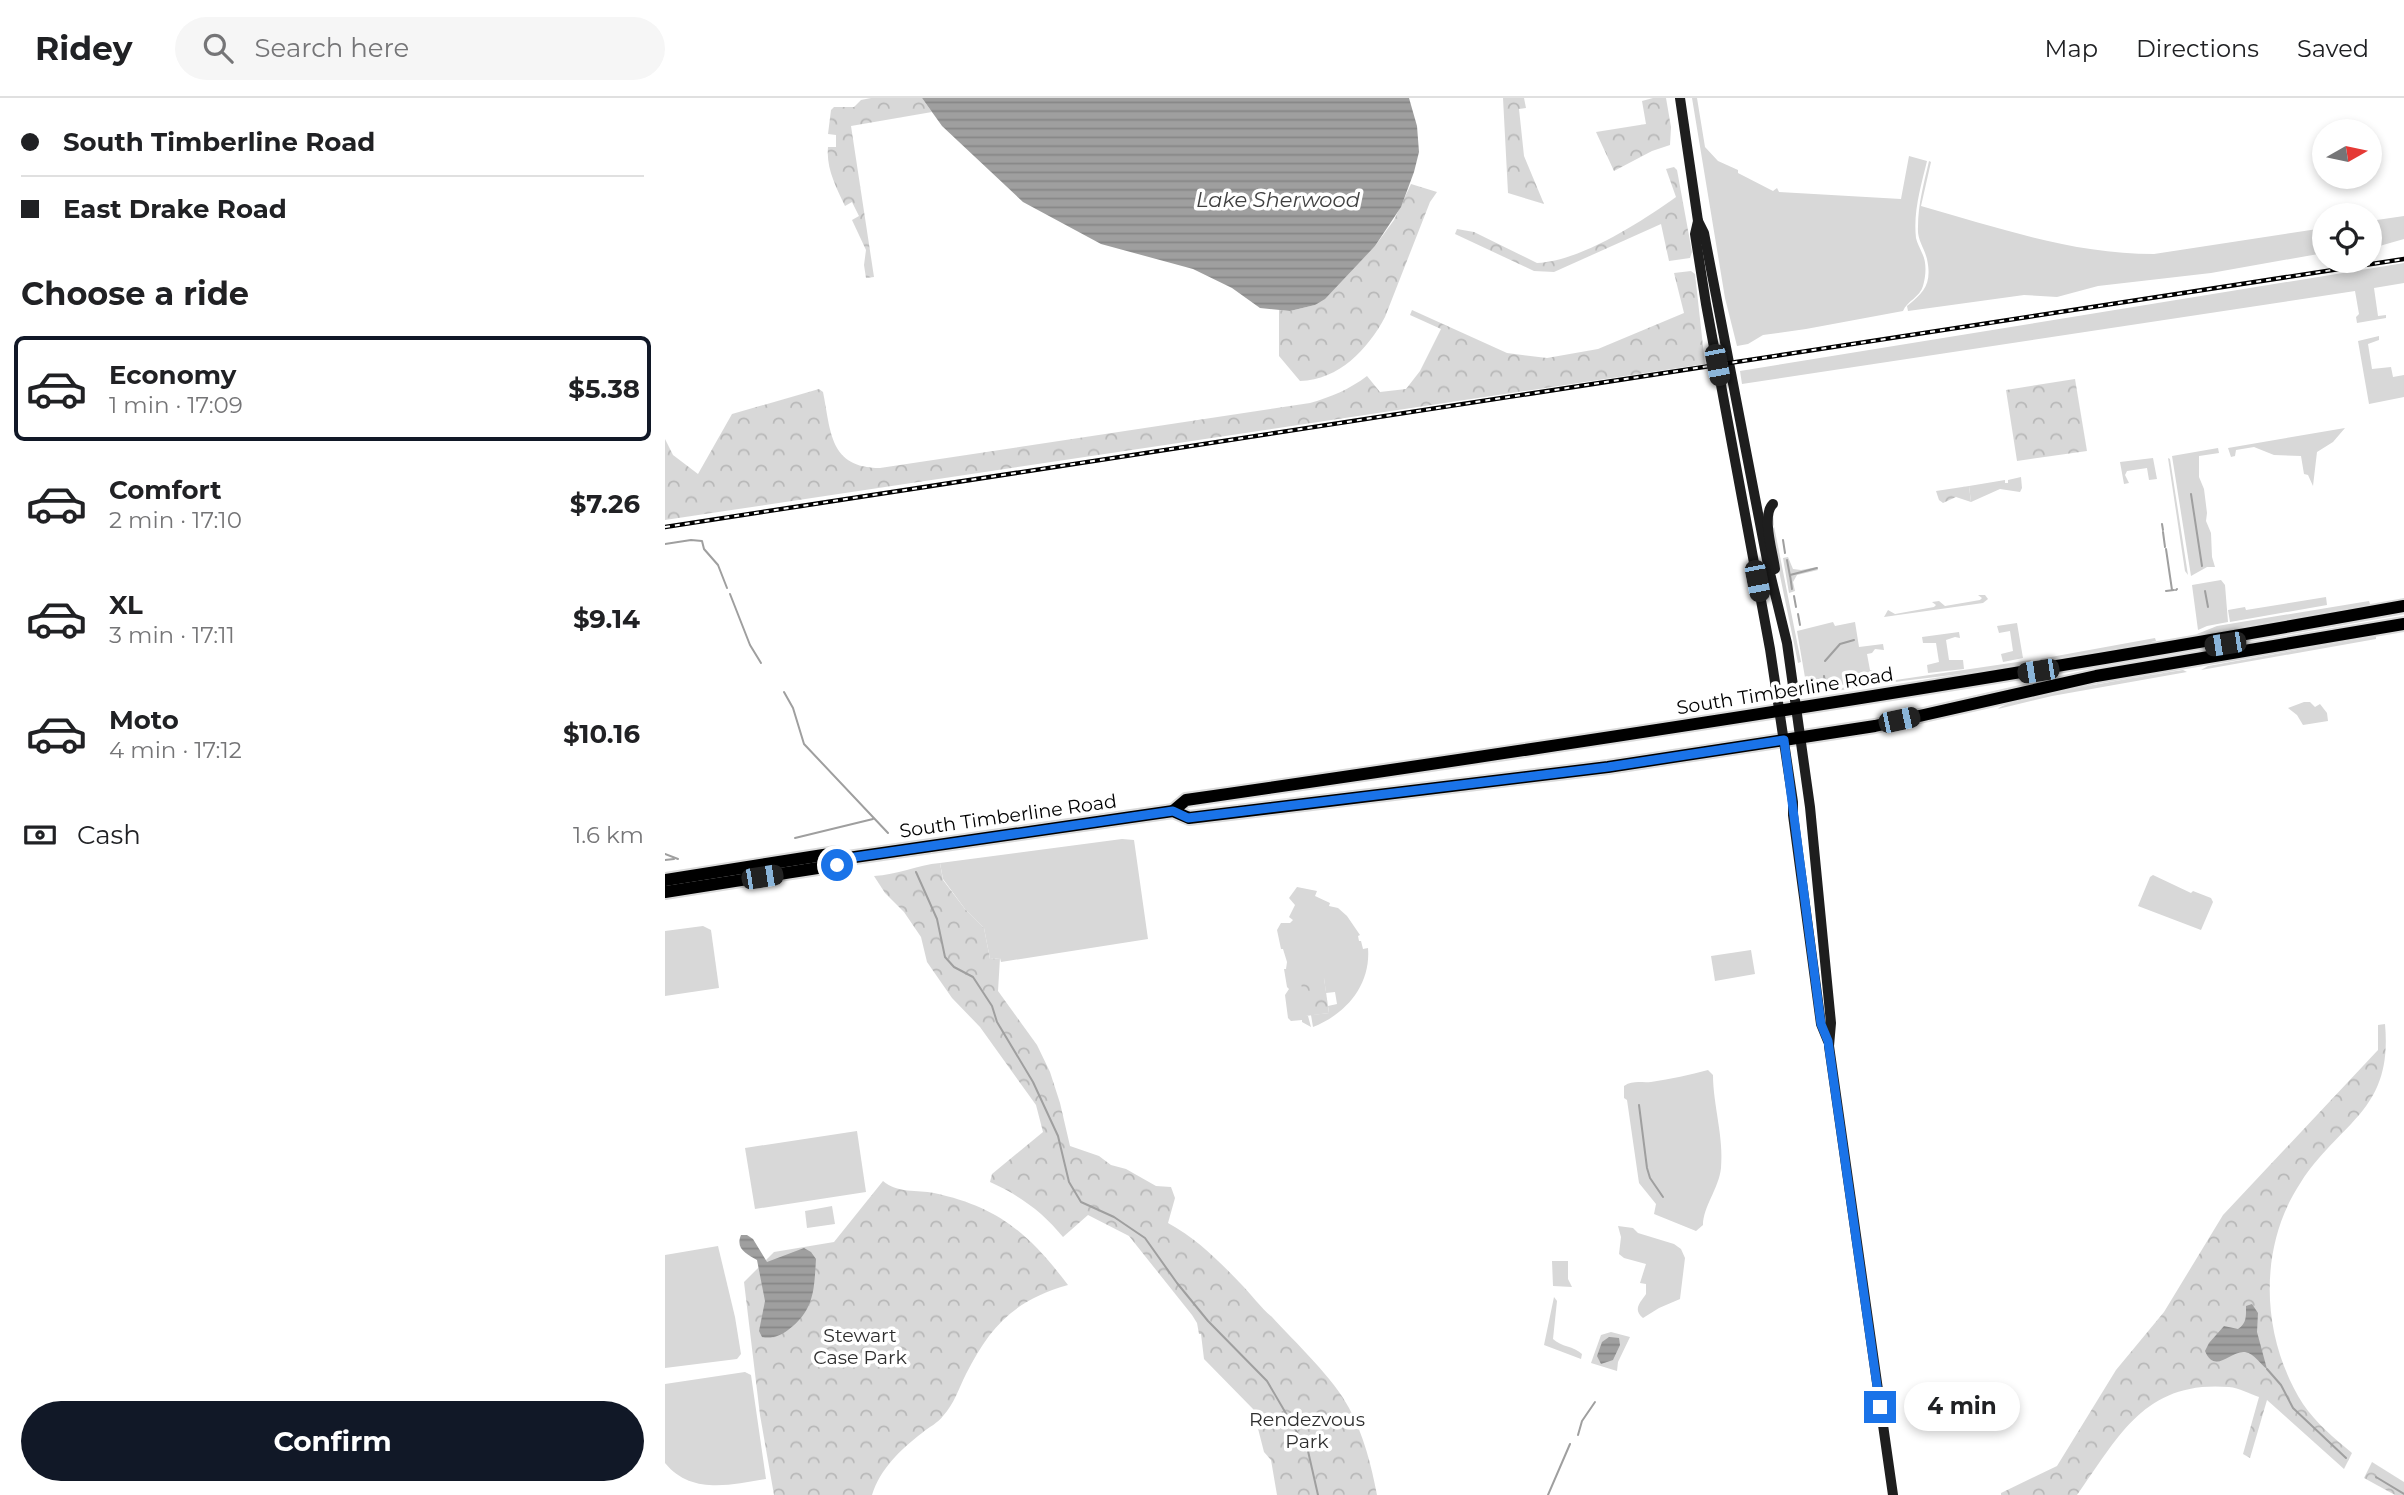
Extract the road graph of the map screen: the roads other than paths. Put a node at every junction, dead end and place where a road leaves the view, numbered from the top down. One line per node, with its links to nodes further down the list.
1 (1680, 98): 2 (main road)
2 (1698, 222): 3 (main road); 4 (main road)
3 (1694, 264): 4 (main road); 5 (main road)
4 (1718, 305): 7 (main road)
5 (1726, 408): 7 (main road); 8 (main road)
6 (1773, 504): 9 (main road)
7 (1757, 506): 9 (main road)
8 (1743, 508): 9 (main road); 17 (main road)
9 (1773, 585): 16 (main road)
10 (2404, 606): 12 (main road, South Timberline Road)
11 (2404, 624): 14 (main road, South Timberline Road)
12 (2276, 628): 13 (main road, South Timberline Road); 14 (main road)
13 (2190, 643): 15 (main road); 16 (main road, South Timberline Road)
14 (2193, 661): 15 (main road, South Timberline Road)
15 (2096, 676): 18 (main road, South Timberline Road)
16 (1797, 709): 17 (main road, South Timberline Road); 18 (main road)
17 (1780, 712): 19 (main road); 20 (main road, South Timberline Road)
18 (1801, 738): 19 (main road, South Timberline Road); 25 (main road)
19 (1784, 740): 20 (main road, South Timberline Road); 24 (main road)
20 (1173, 811): 21 (main road, South Timberline Road)
21 (848, 858): 22 (main road, South Timberline Road); 23 (main road, South Timberline Road)
22 (665, 880)
23 (665, 891)
24 (1808, 925): 25 (main road); 26 (main road)
25 (1828, 996): 26 (main road)
26 (1828, 1041): 27 (main road)
27 (1893, 1495)

